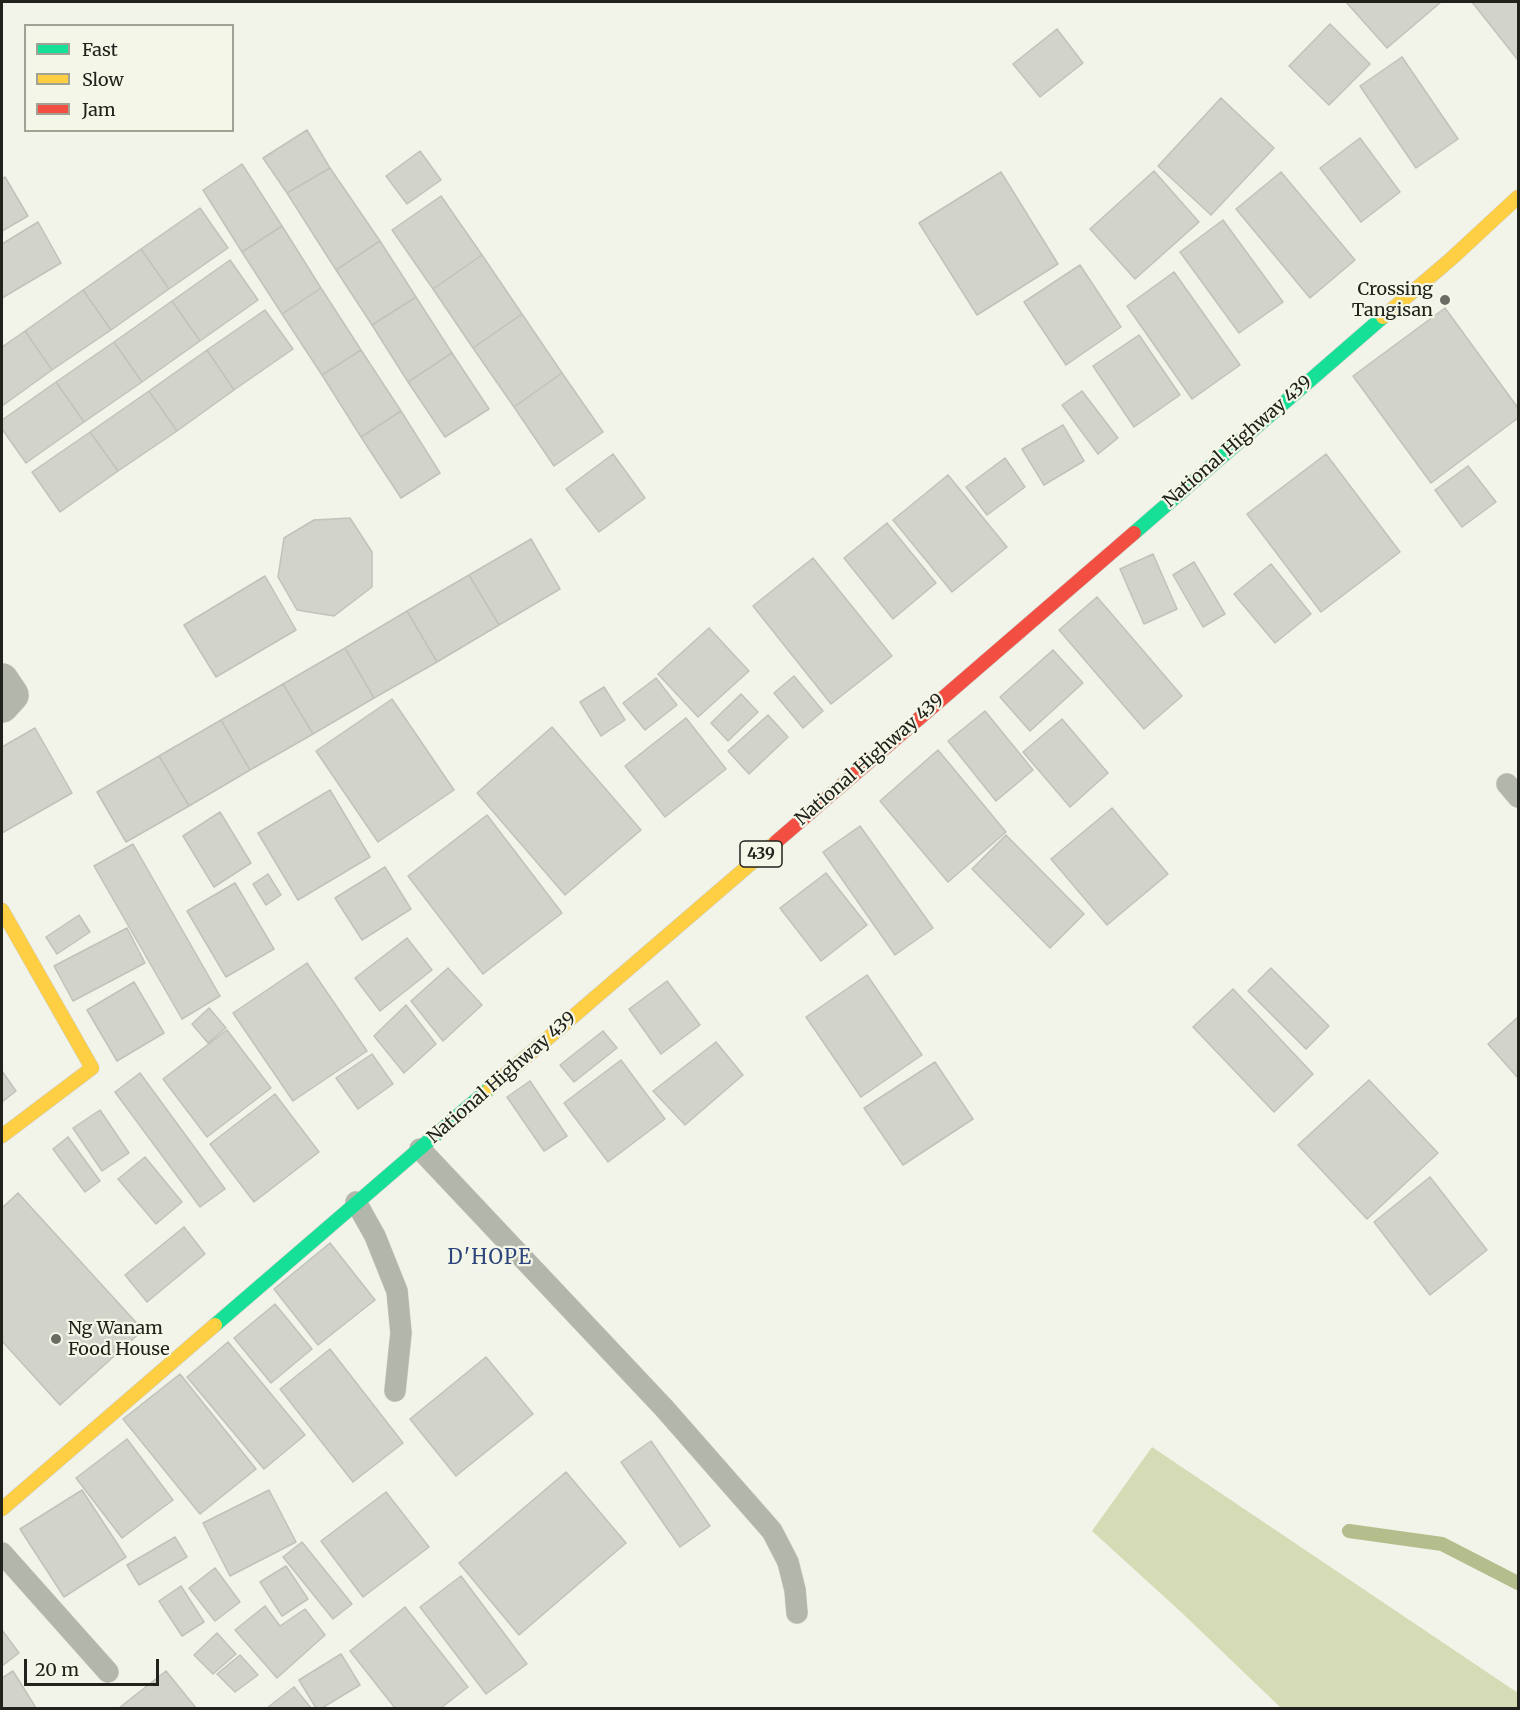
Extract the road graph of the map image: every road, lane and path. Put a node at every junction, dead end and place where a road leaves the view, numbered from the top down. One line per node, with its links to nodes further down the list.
1 (1518, 197): 6 (main road, National Highway 439 / 439)
2 (2, 680): 3 (street)
3 (2, 706)
4 (2, 910): 5 (main road)
5 (2, 1136)
6 (420, 1149): 7 (main road, National Highway 439 / 439); 11 (lane)
7 (356, 1202): 8 (lane); 9 (main road, National Highway 439 / 439)
8 (395, 1391)
9 (2, 1509)
10 (2, 1553): 12 (lane)
11 (797, 1613)
12 (108, 1672)

